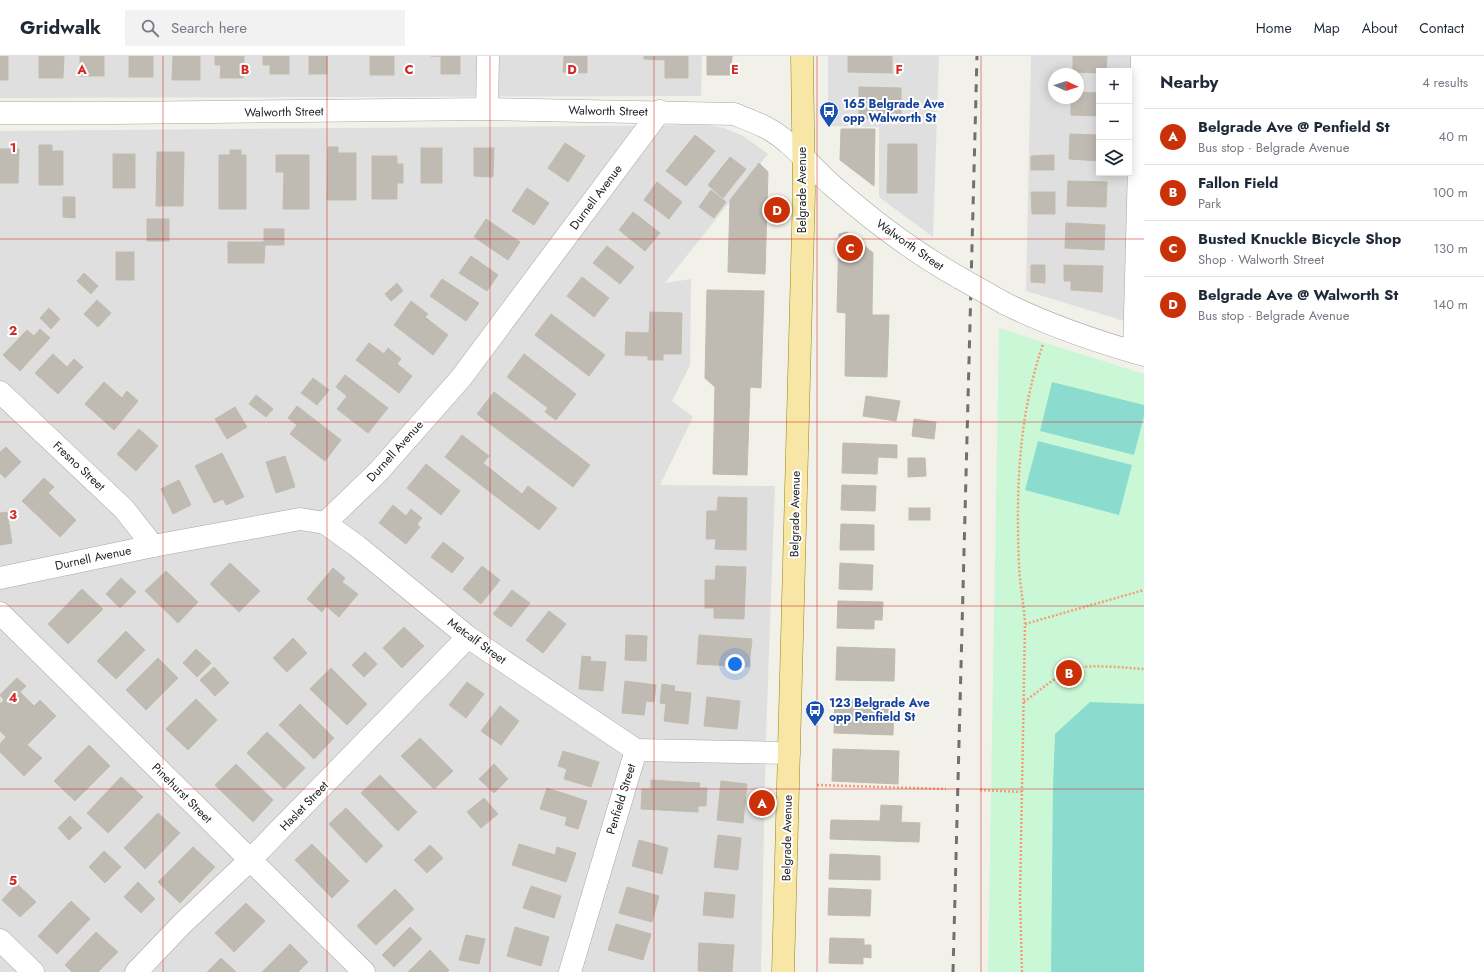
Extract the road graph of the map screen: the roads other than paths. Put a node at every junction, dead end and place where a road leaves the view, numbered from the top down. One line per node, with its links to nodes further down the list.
1 (488, 56): 4 (street)
2 (802, 56): 7 (main road, Belgrade Avenue)
3 (1142, 56): 8 (street)
4 (487, 109): 5 (street, Walworth Street); 6 (street, Walworth Street)
5 (660, 112): 7 (street, Walworth Street); 10 (street, Durnell Avenue)
6 (0, 113)
7 (803, 157): 8 (street, Walworth Street, bridge); 16 (main road, Belgrade Avenue)
8 (1139, 353)
9 (0, 392): 11 (street, Fresno Street)
10 (325, 522): 11 (street, Durnell Avenue); 14 (street, Metcalf Street)
11 (153, 546): 12 (street, Durnell Avenue)
12 (0, 578)
13 (0, 613): 17 (street, Pinehurst Street)
14 (468, 637): 15 (street, Metcalf Street); 17 (street, Haslet Street)
15 (636, 750): 16 (street, Penfield Street); 22 (street, Penfield Street)
16 (789, 753): 23 (main road, Belgrade Avenue)
17 (250, 860): 20 (street, Haslet Street); 21 (street, Pinehurst Street)
18 (0, 940): 19 (street)
19 (34, 972)
20 (136, 972)
21 (364, 972)
22 (570, 972)
23 (783, 972)

